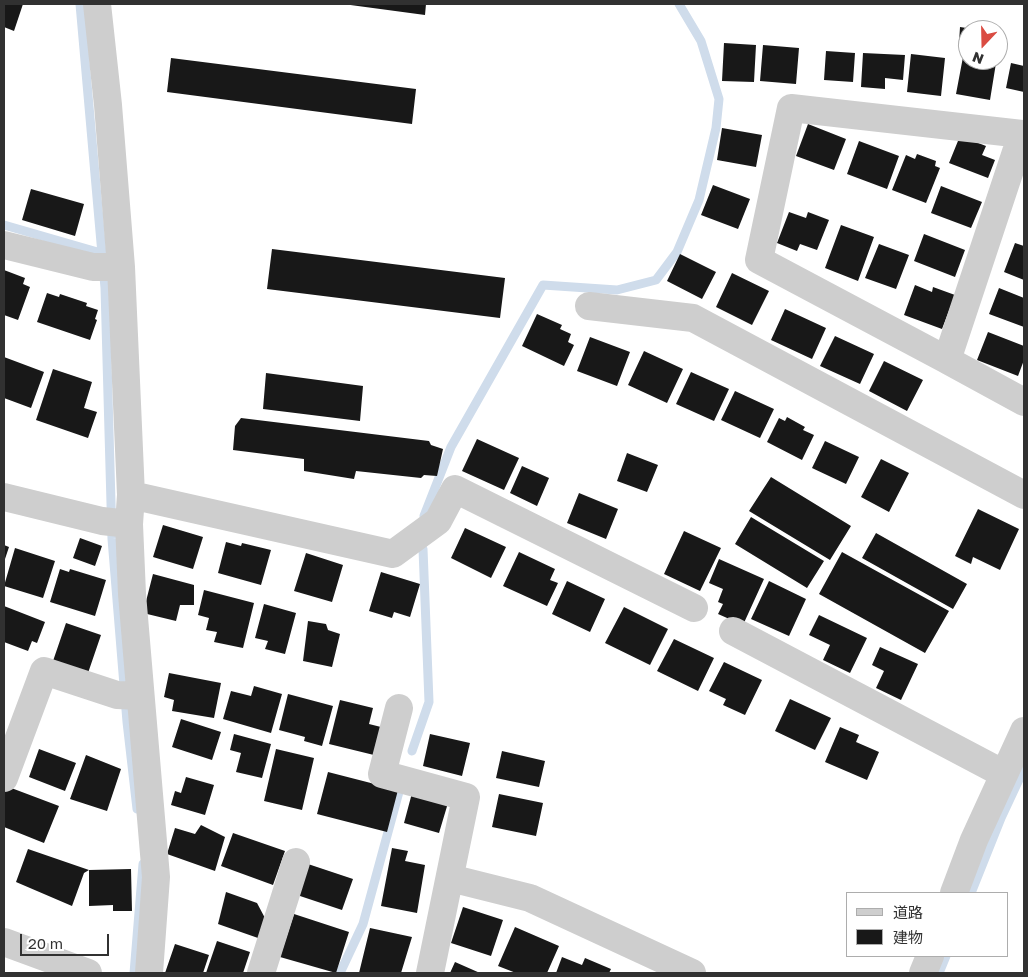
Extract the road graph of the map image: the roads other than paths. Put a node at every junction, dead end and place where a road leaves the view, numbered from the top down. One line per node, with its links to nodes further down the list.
1 (97, 4): 4 (street)
2 (1023, 134): 6 (street); 6 (street)
3 (4, 245): 4 (street)
4 (107, 267): 8 (street)
5 (589, 306): 9 (street)
6 (947, 360): 7 (street)
7 (1024, 402)
8 (131, 495): 11 (street); 12 (street)
9 (1024, 495)
10 (4, 497): 11 (street)
11 (117, 523): 14 (street)
12 (694, 608)
13 (733, 631): 17 (street)
14 (130, 696): 18 (street); 25 (street)
15 (399, 708): 20 (street)
16 (1024, 731): 17 (street)
17 (1004, 774): 21 (street)
18 (4, 778)
19 (296, 862): 26 (street)
20 (450, 878): 27 (street); 28 (street)
21 (954, 892)
22 (4, 942): 24 (street)
23 (930, 957): 29 (street)
24 (88, 973)
25 (149, 973)
26 (261, 973)
27 (430, 973)
28 (692, 973)
29 (923, 973)

